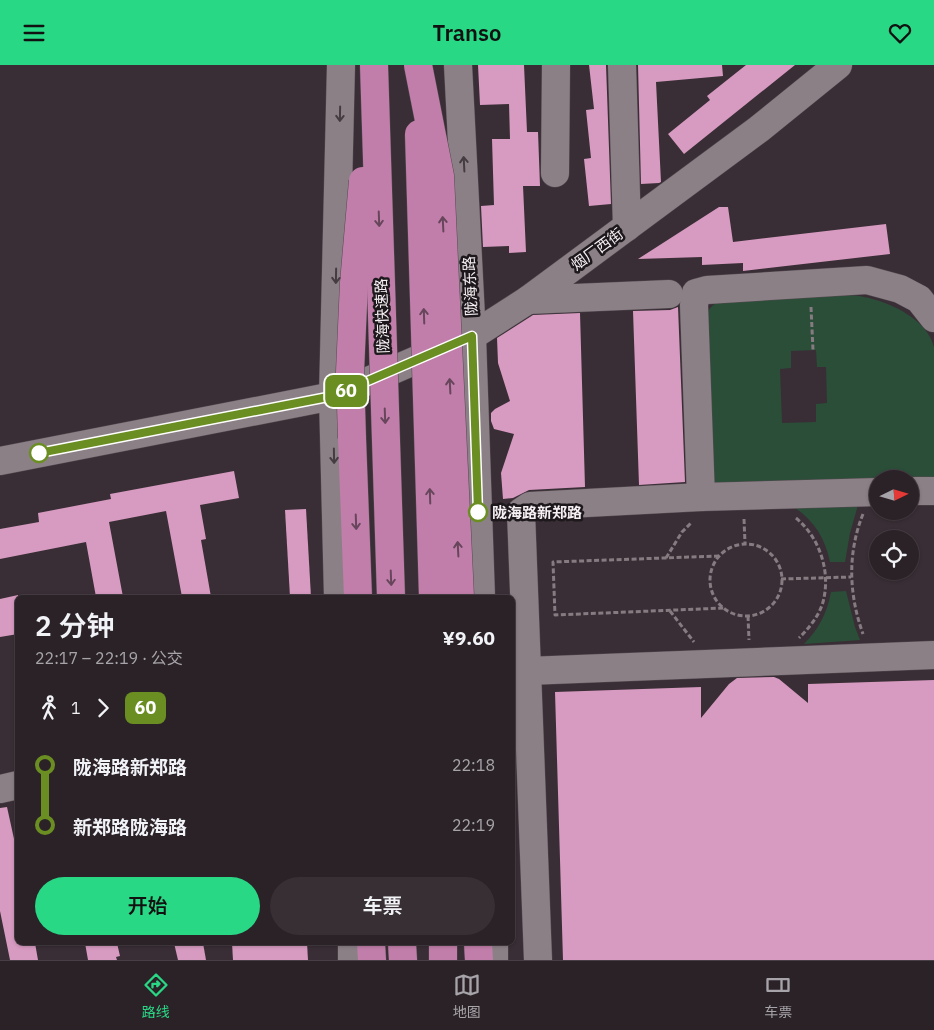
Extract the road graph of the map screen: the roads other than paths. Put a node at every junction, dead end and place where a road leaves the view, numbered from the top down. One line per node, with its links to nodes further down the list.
1 (341, 65): 14 (street, one-way to 14)
2 (374, 65): 22 (highway, one-way to 22, bridge); 23 (highway, 陇海快速路, one-way to 23, bridge)
3 (417, 65): 24 (highway, one-way to 3, bridge); 25 (highway, one-way to 3, bridge)
4 (458, 65): 13 (street, 陇海东路, one-way to 4)
5 (556, 65): 8 (street)
6 (622, 65): 9 (street)
7 (838, 65): 9 (street, 烟厂西街)
8 (556, 173)
9 (627, 227): 11 (street, 烟厂西街)
10 (669, 294): 11 (street)
11 (528, 300): 13 (street, 烟厂西街)
12 (934, 318): 19 (street)
13 (472, 336): 14 (street, 烟厂西街); 26 (street, 陇海东路)
14 (333, 396): 15 (street, 烟厂西街); 21 (street, one-way to 21)
15 (0, 461)
16 (919, 491): 17 (street)
17 (934, 491)
18 (869, 492): 19 (street)
19 (701, 497): 20 (street)
20 (524, 592): 27 (street); 29 (street)
21 (338, 595)
22 (358, 595)
23 (391, 595)
24 (433, 595)
25 (474, 595)
26 (474, 595)
27 (483, 595)
28 (934, 655): 29 (street)
29 (527, 671): 44 (street)
30 (15, 786): 31 (street)
31 (0, 789)
32 (352, 945): 38 (street)
33 (371, 945): 39 (highway)
34 (402, 945): 40 (highway)
35 (443, 945): 41 (highway)
36 (478, 945): 42 (highway)
37 (494, 945): 43 (street)
38 (352, 960)
39 (372, 960)
40 (403, 960)
41 (443, 960)
42 (479, 960)
43 (494, 960)
44 (538, 960)

